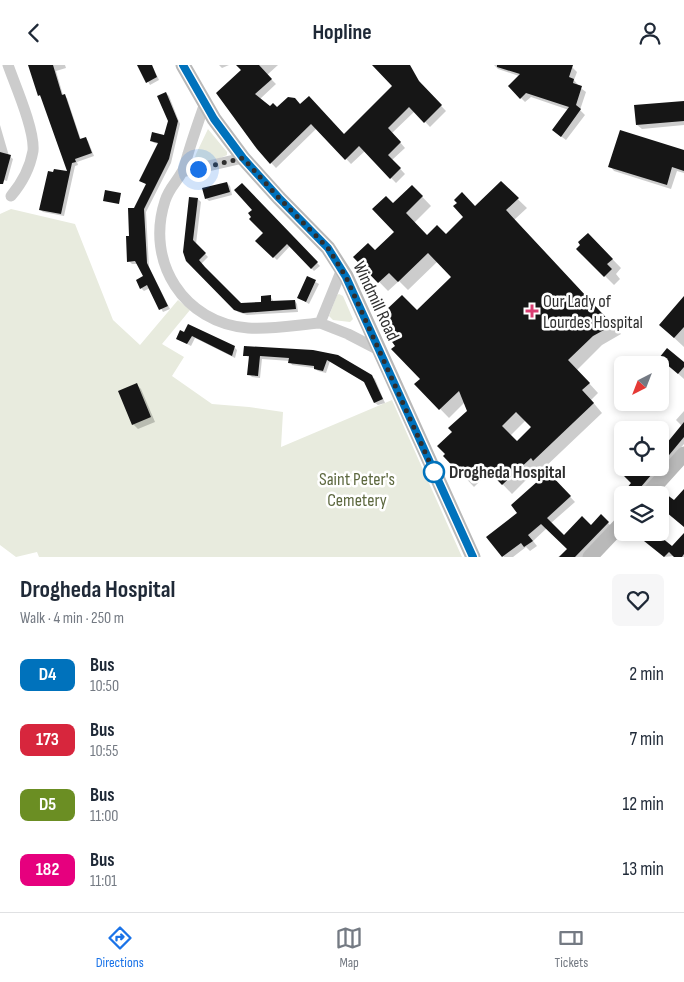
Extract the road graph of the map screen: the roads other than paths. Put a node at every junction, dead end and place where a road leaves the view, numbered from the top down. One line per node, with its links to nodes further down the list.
1 (8, 65): 6 (street)
2 (183, 65): 3 (main road, Windmill Road)
3 (205, 103): 4 (main road, Windmill Road); 5 (street)
4 (243, 158): 5 (street); 7 (main road, Windmill Road)
5 (182, 172): 8 (street)
6 (11, 196)
7 (342, 269): 8 (street); 9 (main road, Windmill Road)
8 (320, 323): 9 (street)
9 (379, 350): 13 (main road, Windmill Road)
10 (684, 454): 11 (main road)
11 (655, 486)
12 (614, 532): 14 (main road)
13 (473, 557)
14 (590, 557)

